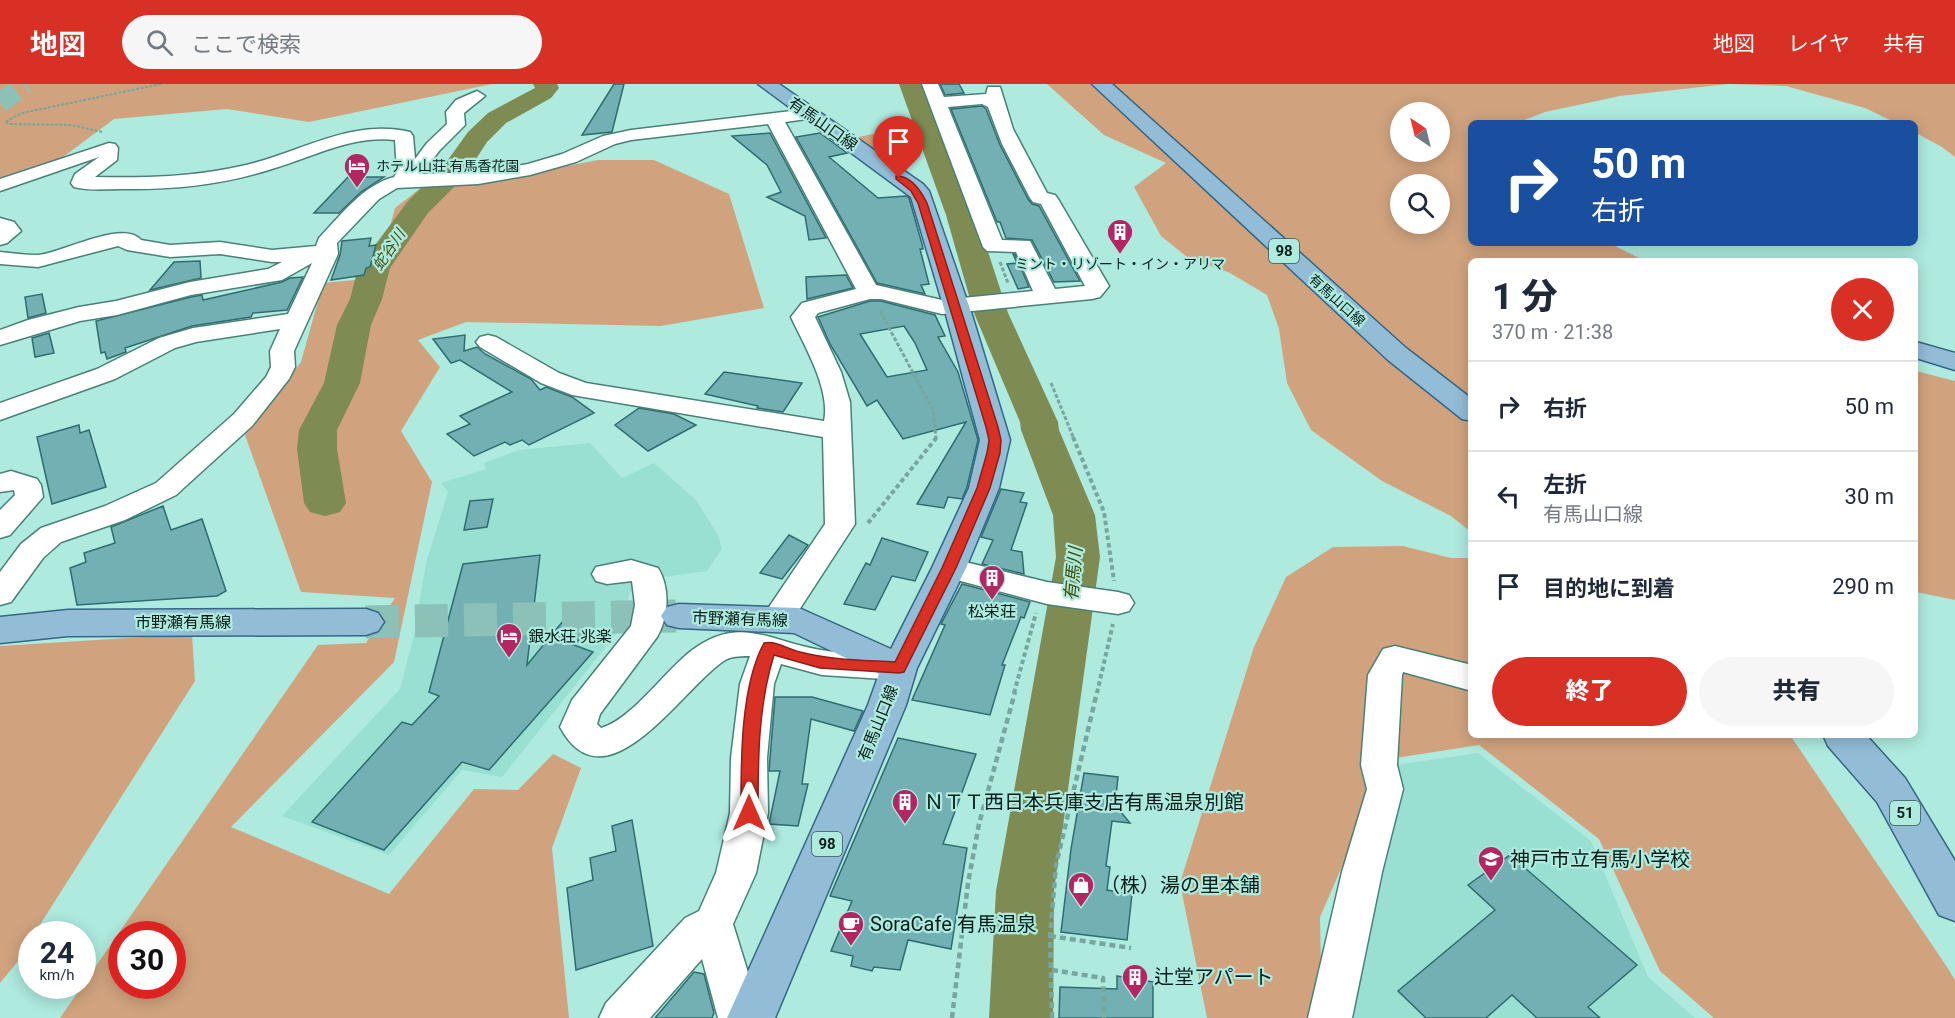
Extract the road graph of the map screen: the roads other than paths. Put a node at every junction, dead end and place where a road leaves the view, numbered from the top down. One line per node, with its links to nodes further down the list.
1 (767, 84): 6 (main road, 有馬山口線 / 98)
2 (930, 84): 5 (street)
3 (1101, 84): 22 (main road, 有馬山口線 / 98)
4 (477, 96): 8 (street)
5 (937, 103): 15 (street); 15 (street)
6 (808, 114): 7 (street); 16 (main road, 有馬山口線 / 98)
7 (774, 118): 8 (street); 14 (street)
8 (410, 181): 9 (street); 12 (street)
9 (0, 185)
10 (0, 224): 11 (street)
11 (0, 239)
12 (320, 251): 13 (street); 17 (street); 18 (street)
13 (0, 258)
14 (869, 292): 16 (street); 24 (street)
15 (1047, 296): 16 (street)
16 (963, 305): 27 (main road, 有馬山口線 / 98)
17 (296, 320): 23 (street); 29 (street)
18 (0, 338)
19 (488, 342): 24 (street)
20 (1918, 351): 21 (main road)
21 (1955, 362)
22 (1468, 410)
23 (0, 412)
24 (836, 428): 34 (street)
25 (0, 483): 26 (street)
26 (0, 528)
27 (949, 568): 30 (street); 35 (main road, 有馬山口線 / 98)
28 (607, 574): 34 (street)
29 (0, 594)
30 (1114, 603)
31 (679, 616): 34 (main road, 市野瀬有馬線)
32 (366, 622): 33 (main road, 市野瀬有馬線)
33 (0, 630)
34 (774, 633): 35 (main road, 市野瀬有馬線); 39 (street)
35 (899, 668): 42 (main road, 有馬山口線 / 98)
36 (1468, 677): 43 (street)
37 (1845, 738): 38 (main road, 51)
38 (1955, 901)
39 (712, 924): 40 (street); 41 (street)
40 (621, 1018)
41 (740, 1018)
42 (751, 1018)
43 (1330, 1018)

